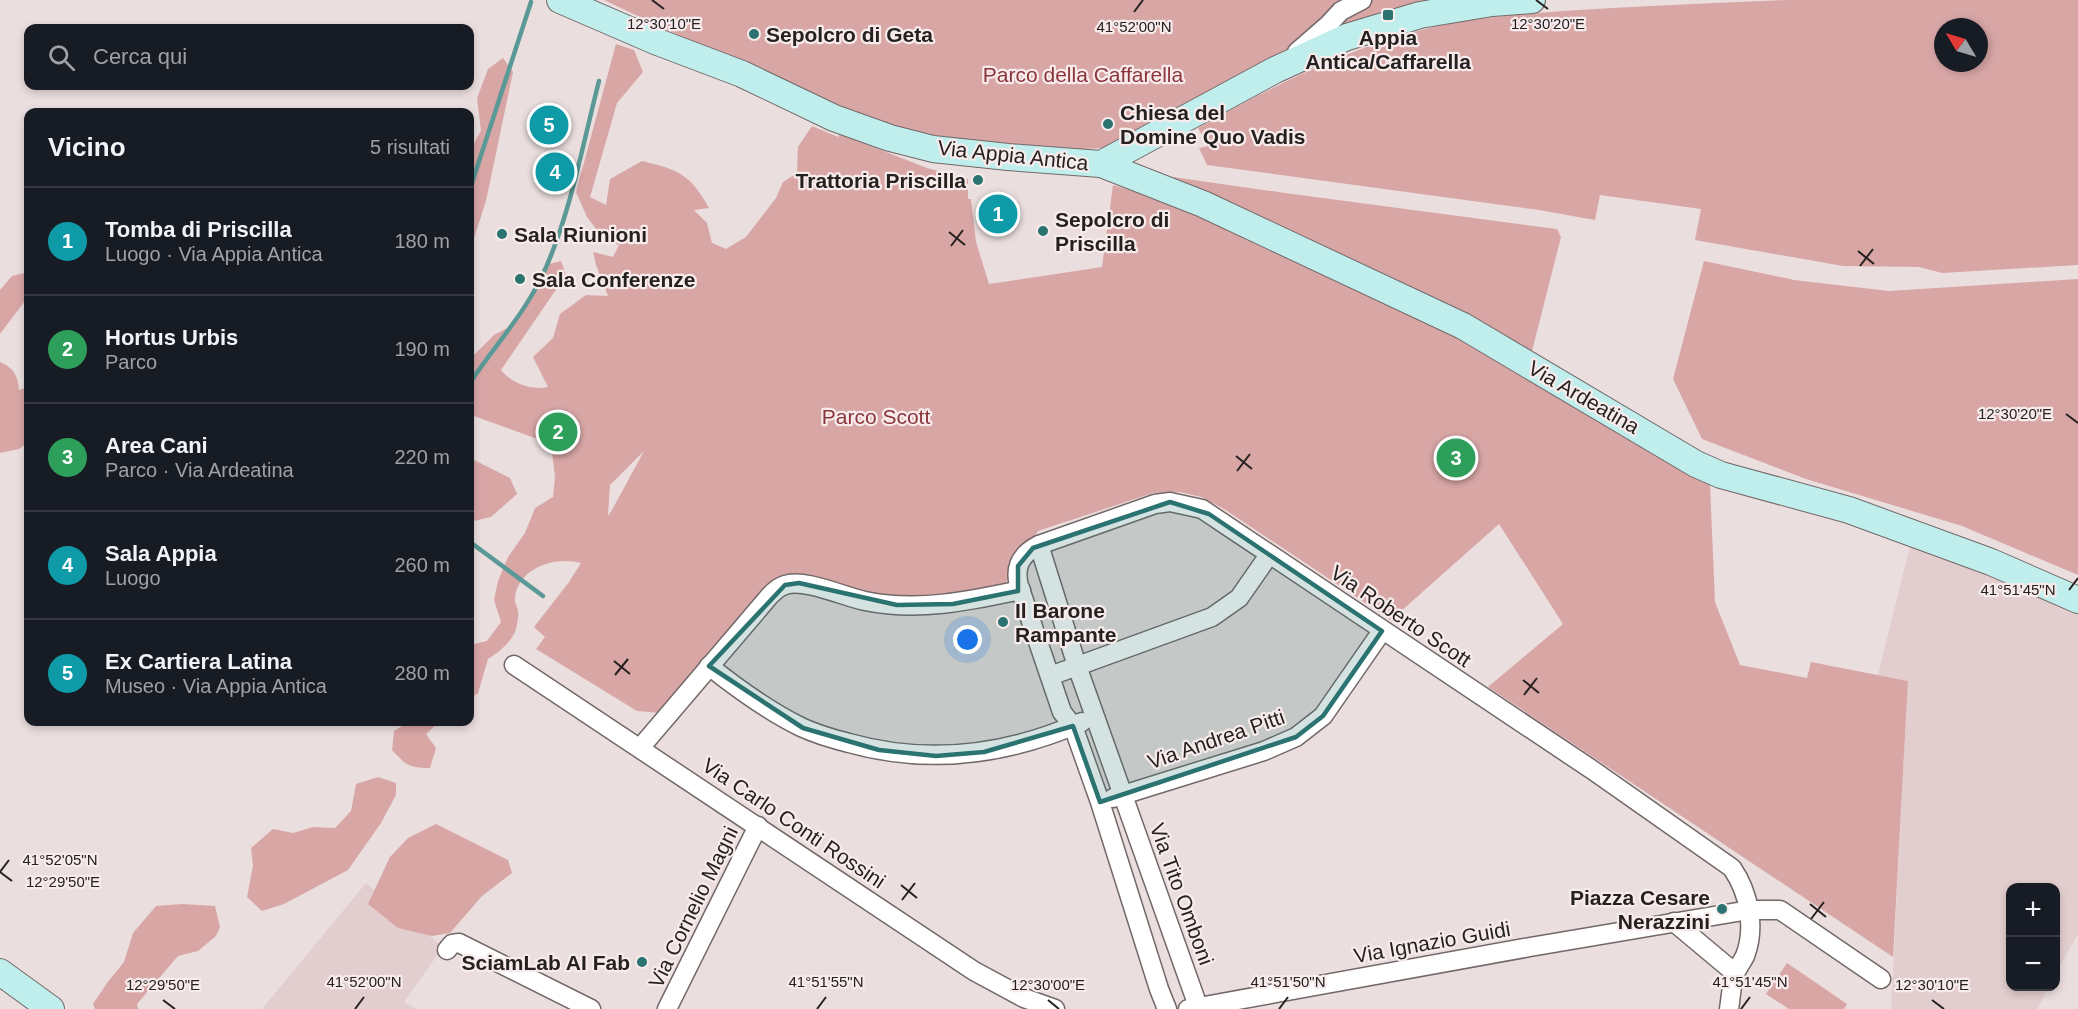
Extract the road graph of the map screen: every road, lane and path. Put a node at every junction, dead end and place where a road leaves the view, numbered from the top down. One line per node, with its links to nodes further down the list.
1 (560, 0): 5 (street, Via Appia Antica)
2 (1362, 0): 4 (street)
3 (1532, 0): 4 (street, Via Appia Antica)
4 (1275, 70): 5 (street, Via Appia Antica)
5 (1101, 164): 9 (street, Via Ardeatina)
6 (1039, 545): 7 (street, Via Roberto Scott); 8 (street); 13 (street, Via Tito Omboni)
7 (1269, 555): 10 (street, Via Roberto Scott); 13 (street)
8 (1021, 590): 12 (street); 14 (street)
9 (2078, 600)
10 (1382, 631): 18 (street, Via Andrea Pitti); 21 (street, Via Roberto Scott)
11 (514, 665): 17 (street, Via Carlo Conti Rossini)
12 (709, 666): 16 (street); 17 (street)
13 (1077, 666): 14 (street); 15 (street, Via Tito Omboni)
14 (1050, 676): 16 (street)
15 (1095, 717): 16 (street); 18 (street, Via Tito Omboni)
16 (1073, 726): 19 (street)
17 (640, 748): 20 (street, Via Carlo Conti Rossini)
18 (1122, 795): 19 (street); 27 (street, Via Tito Omboni)
19 (1100, 802): 32 (street)
20 (758, 826): 30 (street, Via Cornelio Magni); 31 (street, Via Carlo Conti Rossini)
21 (1749, 910): 22 (street); 25 (street); 26 (street)
22 (1674, 922): 25 (street); 27 (street, Via Ignazio Guidi)
23 (447, 950): 29 (street)
24 (0, 972): 28 (street)
25 (1735, 973): 33 (street)
26 (1881, 979)
27 (1194, 1008)
28 (51, 1009)
29 (591, 1009)
30 (667, 1009)
31 (1055, 1009)
32 (1167, 1009)
33 (1729, 1009)

